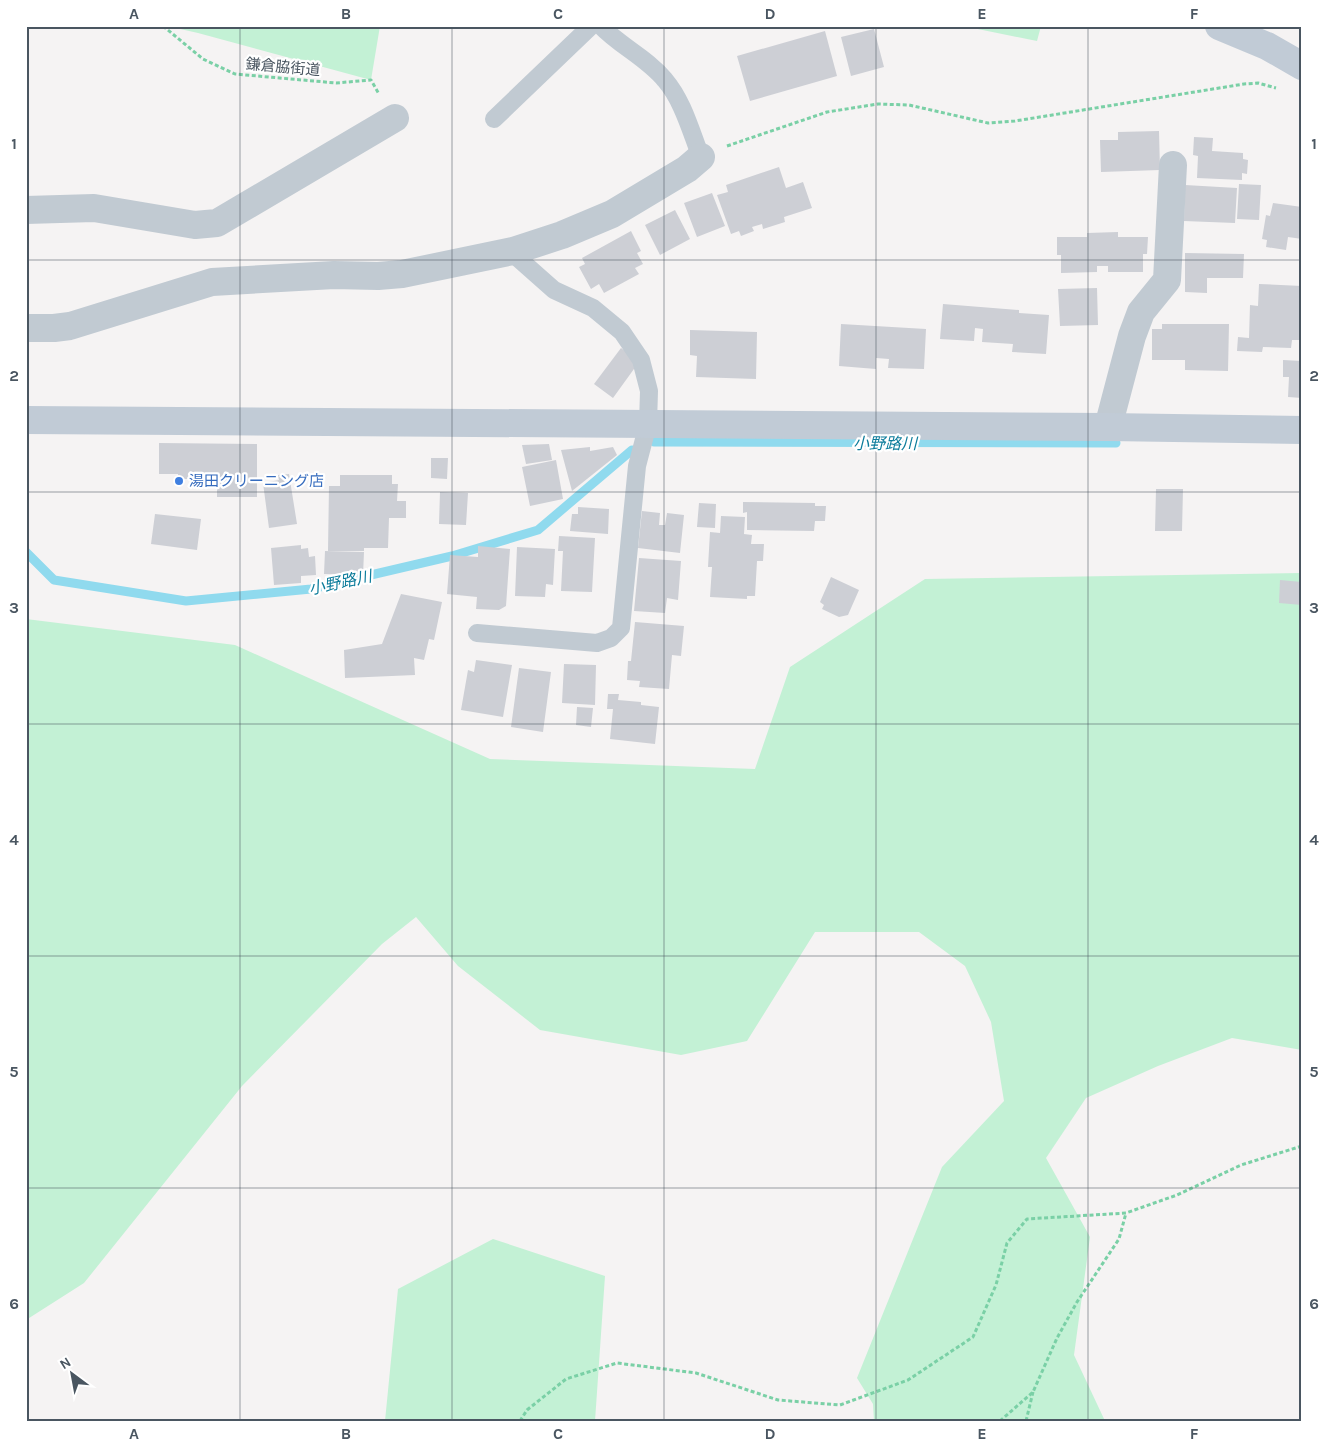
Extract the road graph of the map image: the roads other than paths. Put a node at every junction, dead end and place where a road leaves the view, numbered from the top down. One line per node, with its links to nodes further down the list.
1 (591, 26): 6 (lane)
2 (600, 26): 7 (lane)
3 (1219, 26): 4 (street)
4 (1302, 66)
5 (394, 118): 9 (street)
6 (494, 119)
7 (701, 157): 10 (street)
8 (1173, 165): 14 (street)
9 (26, 210)
10 (513, 251): 11 (street); 13 (lane)
11 (26, 328)
12 (26, 420): 13 (street)
13 (648, 424): 14 (street); 16 (lane)
14 (1108, 427): 15 (street)
15 (1302, 430)
16 (477, 633)

